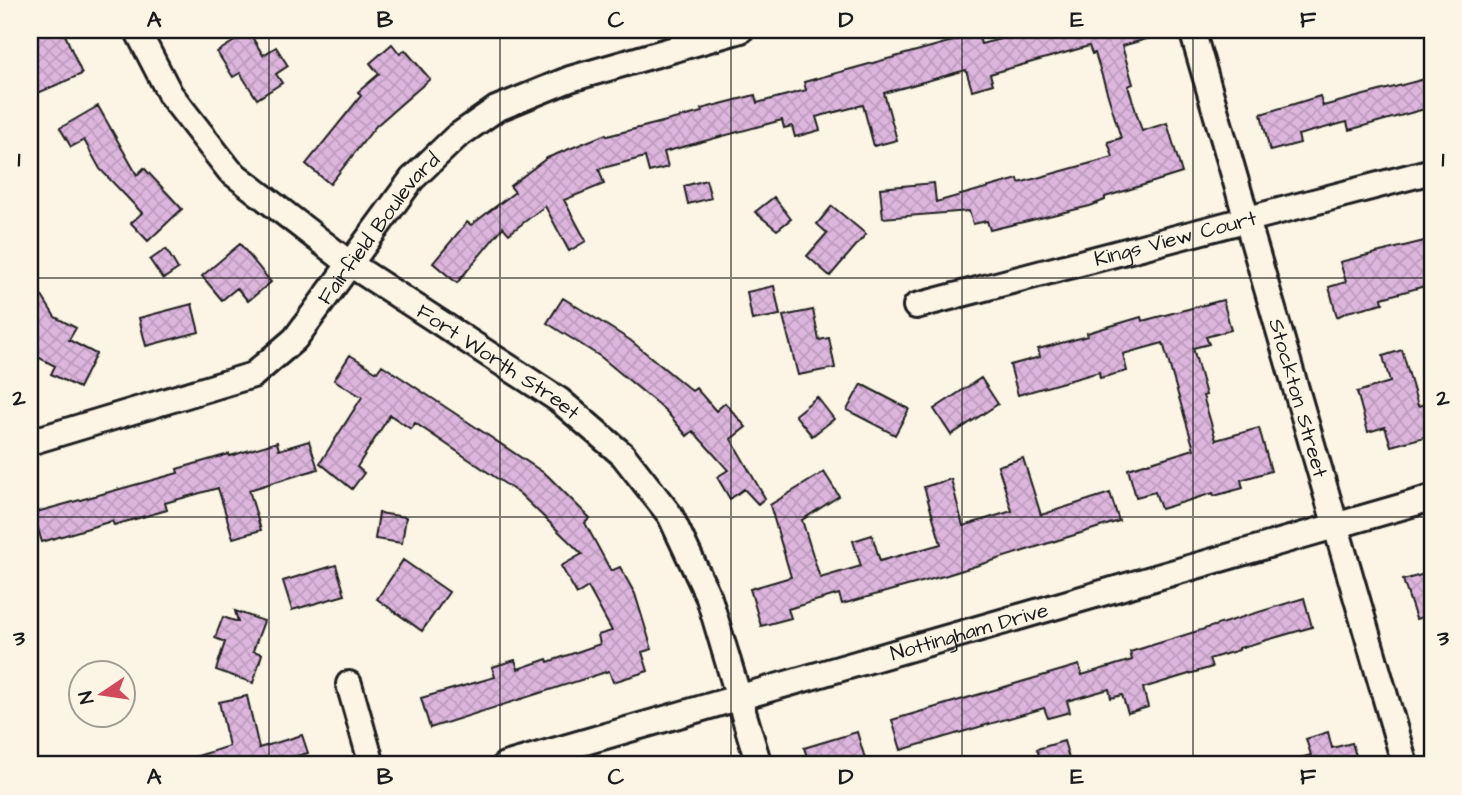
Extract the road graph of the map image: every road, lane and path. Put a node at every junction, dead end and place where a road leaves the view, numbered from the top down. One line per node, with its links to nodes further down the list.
1 (137, 30): 6 (street, Fort Worth Street)
2 (741, 30): 6 (street, Fairfield Boulevard)
3 (1192, 30): 5 (street, Stockton Street)
4 (1432, 171): 5 (street, Kings View Court)
5 (1247, 220): 7 (street, Kings View Court); 10 (street, Stockton Street)
6 (350, 264): 8 (street, Fairfield Boulevard); 12 (street, Fort Worth Street)
7 (916, 306)
8 (30, 442)
9 (1432, 498): 10 (street, Nottingham Drive)
10 (1336, 524): 12 (street, Nottingham Drive); 16 (street, Stockton Street)
11 (349, 684): 13 (street)
12 (738, 696): 14 (street, Nottingham Drive); 15 (street, Fort Worth Street)
13 (372, 765)
14 (505, 765)
15 (759, 765)
16 (1405, 765)

